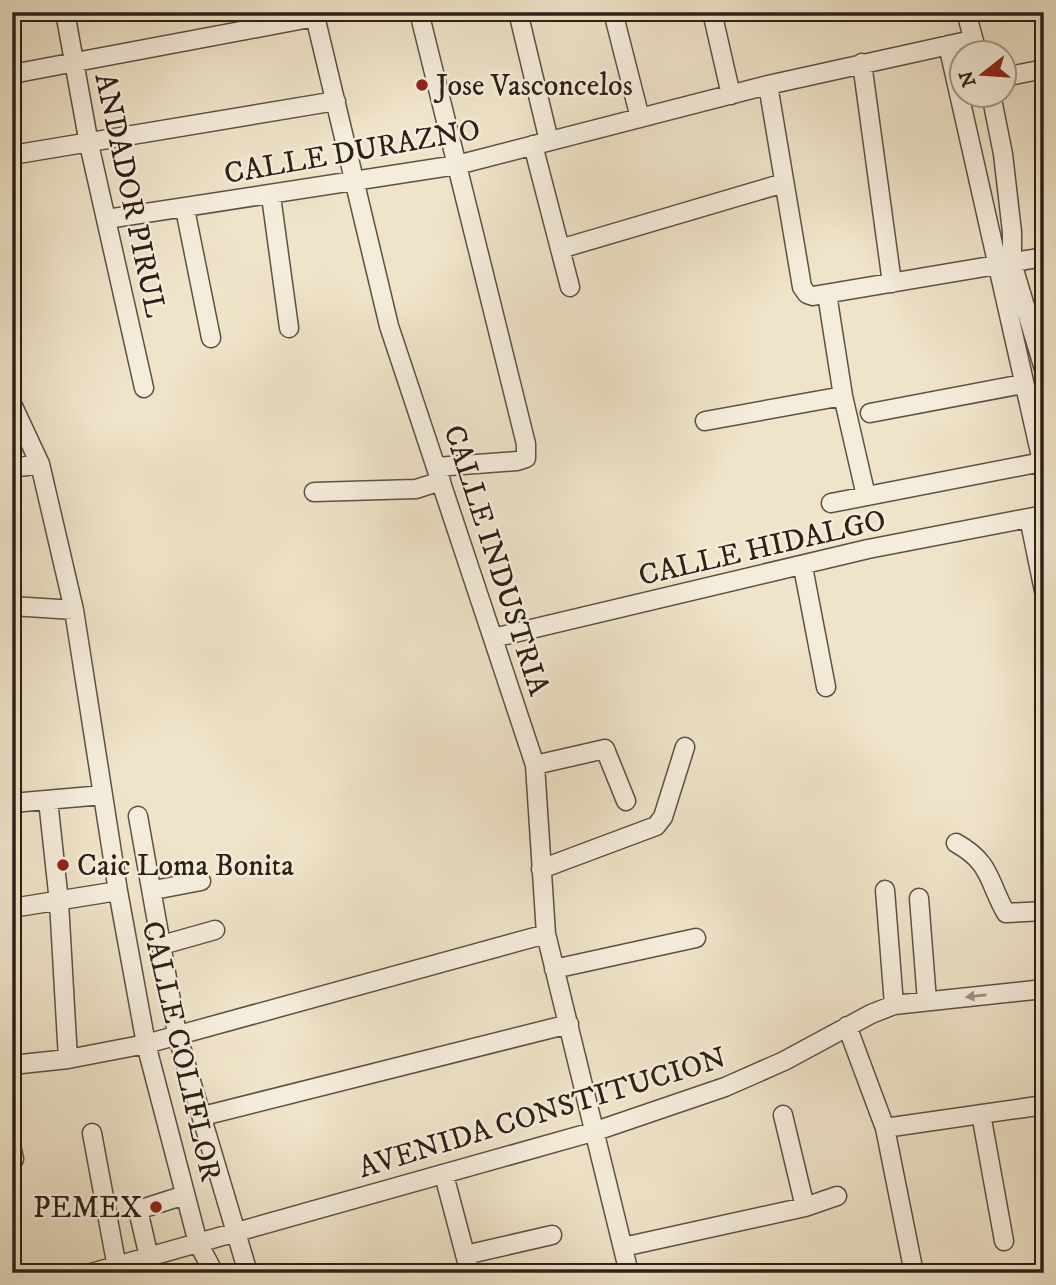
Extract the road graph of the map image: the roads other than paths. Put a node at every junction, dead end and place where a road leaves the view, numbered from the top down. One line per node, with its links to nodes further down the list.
1 (65, 12): 10 (street, ANDADOR PIRUL)
2 (419, 12): 24 (street)
3 (518, 12): 21 (street)
4 (613, 12): 20 (street)
5 (712, 12): 16 (street)
6 (966, 12): 8 (street)
7 (314, 15): 10 (street); 17 (street, CALLE INDUSTRIA)
8 (972, 38)
9 (948, 45): 11 (street, CALLE DURAZNO)
10 (75, 61): 13 (street); 22 (street, ANDADOR PIRUL)
11 (862, 63): 15 (street, CALLE DURAZNO); 33 (street)
12 (1044, 68): 14 (street)
13 (12, 74)
14 (1018, 74)
15 (768, 85): 16 (street, CALLE DURAZNO); 26 (street)
16 (732, 95): 20 (street, CALLE DURAZNO)
17 (336, 101): 22 (street); 25 (street, CALLE INDUSTRIA)
18 (964, 108): 32 (street)
19 (994, 108): 32 (street)
20 (640, 118): 21 (street, CALLE DURAZNO)
21 (541, 143): 24 (street, CALLE DURAZNO); 30 (street)
22 (89, 144): 23 (street); 29 (street, ANDADOR PIRUL)
23 (12, 155)
24 (457, 165): 25 (street, CALLE DURAZNO); 48 (street)
25 (354, 179): 27 (street, CALLE DURAZNO); 48 (street, CALLE INDUSTRIA)
26 (784, 183): 30 (street); 35 (street)
27 (271, 195): 28 (street, CALLE DURAZNO); 36 (street)
28 (185, 209): 29 (street, CALLE DURAZNO); 37 (street)
29 (107, 219): 40 (street, ANDADOR PIRUL)
30 (560, 249): 34 (street)
31 (1044, 257): 32 (street)
32 (1004, 264): 33 (street); 38 (street); 39 (street)
33 (892, 283): 35 (street)
34 (570, 287)
35 (827, 294): 41 (street)
36 (289, 328)
37 (211, 338)
38 (1044, 369)
39 (1023, 384): 43 (street); 46 (street)
40 (144, 388)
41 (843, 396): 44 (street); 50 (street)
42 (12, 404): 45 (street, CALLE COLIFLOR)
43 (870, 413)
44 (705, 421)
45 (40, 464): 47 (street); 56 (street, CALLE COLIFLOR)
46 (1043, 466): 50 (street)
47 (12, 468)
48 (439, 474): 49 (street); 57 (street, CALLE INDUSTRIA)
49 (314, 492)
50 (866, 496): 51 (street)
51 (831, 503)
52 (1037, 517): 53 (street, CALLE HIDALGO); 54 (street)
53 (803, 567): 57 (street, CALLE HIDALGO); 58 (street)
54 (1044, 591)
55 (12, 606): 56 (street)
56 (74, 610): 61 (street, CALLE COLIFLOR)
57 (493, 638): 60 (street, CALLE INDUSTRIA)
58 (826, 687)
59 (685, 747): 67 (street)
60 (535, 765): 63 (street); 67 (street, CALLE INDUSTRIA)
61 (103, 795): 62 (street); 71 (street, CALLE COLIFLOR)
62 (48, 800): 64 (street); 73 (street)
63 (626, 800)
64 (12, 803)
65 (138, 816): 69 (street)
66 (956, 843): 75 (street)
67 (541, 869): 77 (street, CALLE INDUSTRIA)
68 (201, 881): 69 (street)
69 (154, 890): 79 (street)
70 (885, 890): 83 (street)
71 (118, 891): 73 (street); 87 (street, CALLE COLIFLOR)
72 (919, 898): 82 (street)
73 (59, 902): 74 (street); 88 (street)
74 (12, 908)
75 (1044, 911)
76 (215, 930): 79 (street)
77 (546, 934): 80 (street, CALLE INDUSTRIA); 86 (street)
78 (695, 938): 80 (street)
79 (162, 945): 86 (street)
80 (554, 969): 84 (street, CALLE INDUSTRIA)
81 (1044, 989): 82 (street, AVENIDA CONSTITUCION, one-way to 82)
82 (928, 1001): 83 (street, AVENIDA CONSTITUCION)
83 (894, 1005): 85 (street, AVENIDA CONSTITUCION)
84 (569, 1024): 93 (street); 95 (street, CALLE INDUSTRIA)
85 (846, 1026): 94 (street); 95 (street, AVENIDA CONSTITUCION)
86 (177, 1034): 87 (street); 93 (street)
87 (146, 1045): 88 (street); 98 (street, CALLE COLIFLOR)
88 (68, 1059): 89 (street)
89 (12, 1066)
90 (1044, 1105): 91 (street)
91 (981, 1114): 94 (street); 103 (street)
92 (783, 1115): 100 (street)
93 (203, 1116): 101 (street)
94 (886, 1128): 113 (street)
95 (596, 1131): 97 (street, AVENIDA CONSTITUCION); 105 (street, CALLE INDUSTRIA)
96 (92, 1133): 108 (street)
97 (444, 1175): 101 (street, AVENIDA CONSTITUCION); 107 (street)
98 (185, 1195): 104 (street, CALLE COLIFLOR); 106 (street)
99 (837, 1196): 100 (street)
100 (805, 1207): 105 (street)
101 (236, 1234): 104 (street, AVENIDA CONSTITUCION); 111 (street)
102 (552, 1234): 107 (street)
103 (1004, 1241)
104 (198, 1243): 106 (street, AVENIDA CONSTITUCION); 110 (street, CALLE COLIFLOR)
105 (623, 1247): 112 (street, CALLE INDUSTRIA)
106 (149, 1257): 108 (street, AVENIDA CONSTITUCION)
107 (467, 1264)
108 (117, 1270): 109 (street, AVENIDA CONSTITUCION)
109 (91, 1273)
110 (214, 1273)
111 (248, 1273)
112 (629, 1273)
113 (914, 1273)

